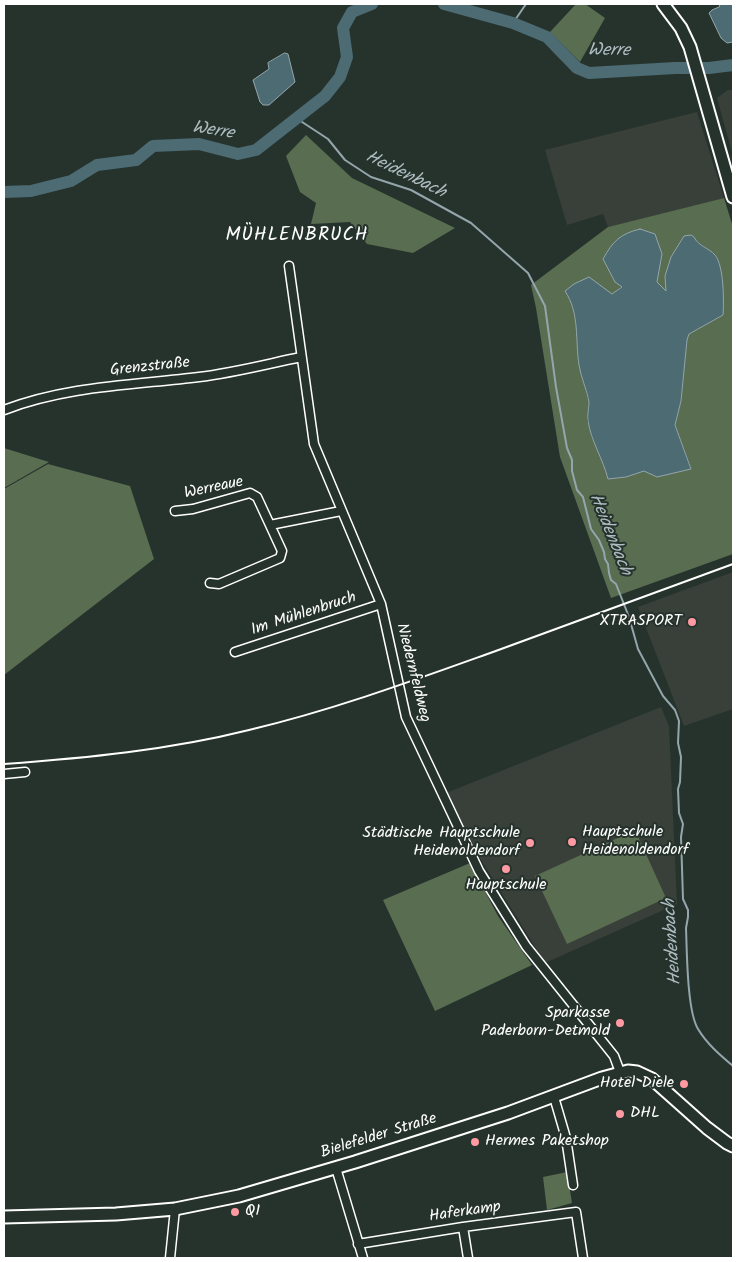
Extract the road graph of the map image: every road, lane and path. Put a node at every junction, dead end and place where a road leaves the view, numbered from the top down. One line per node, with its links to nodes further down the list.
1 (663, 4): 2 (main road)
2 (733, 197)
3 (289, 266): 4 (street, Niedernfeldweg)
4 (301, 357): 5 (street, Grenzstraße); 7 (street, Niedernfeldweg)
5 (4, 410)
6 (175, 511): 8 (street, Werreaue)
7 (341, 511): 8 (street); 10 (street, Niedernfeldweg)
8 (270, 525): 9 (street, Werreaue)
9 (210, 583)
10 (381, 604): 11 (street, Im Mühlenbruch); 14 (street, Niedernfeldweg)
11 (235, 652)
12 (25, 772): 13 (street)
13 (4, 774)
14 (620, 1072): 15 (main road, Bielefelder Straße); 16 (main road, Bielefelder Straße)
15 (554, 1097): 17 (main road, Bielefelder Straße); 18 (street)
16 (733, 1146)
17 (336, 1168): 19 (main road, Bielefelder Straße); 22 (street)
18 (573, 1185)
19 (175, 1209): 20 (main road, Bielefelder Straße); 23 (street)
20 (4, 1217)
21 (463, 1227): 22 (street, Haferkamp); 25 (street); 26 (street, Haferkamp)
22 (358, 1244): 24 (street)
23 (170, 1258)
24 (363, 1258)
25 (468, 1258)
26 (583, 1258)

